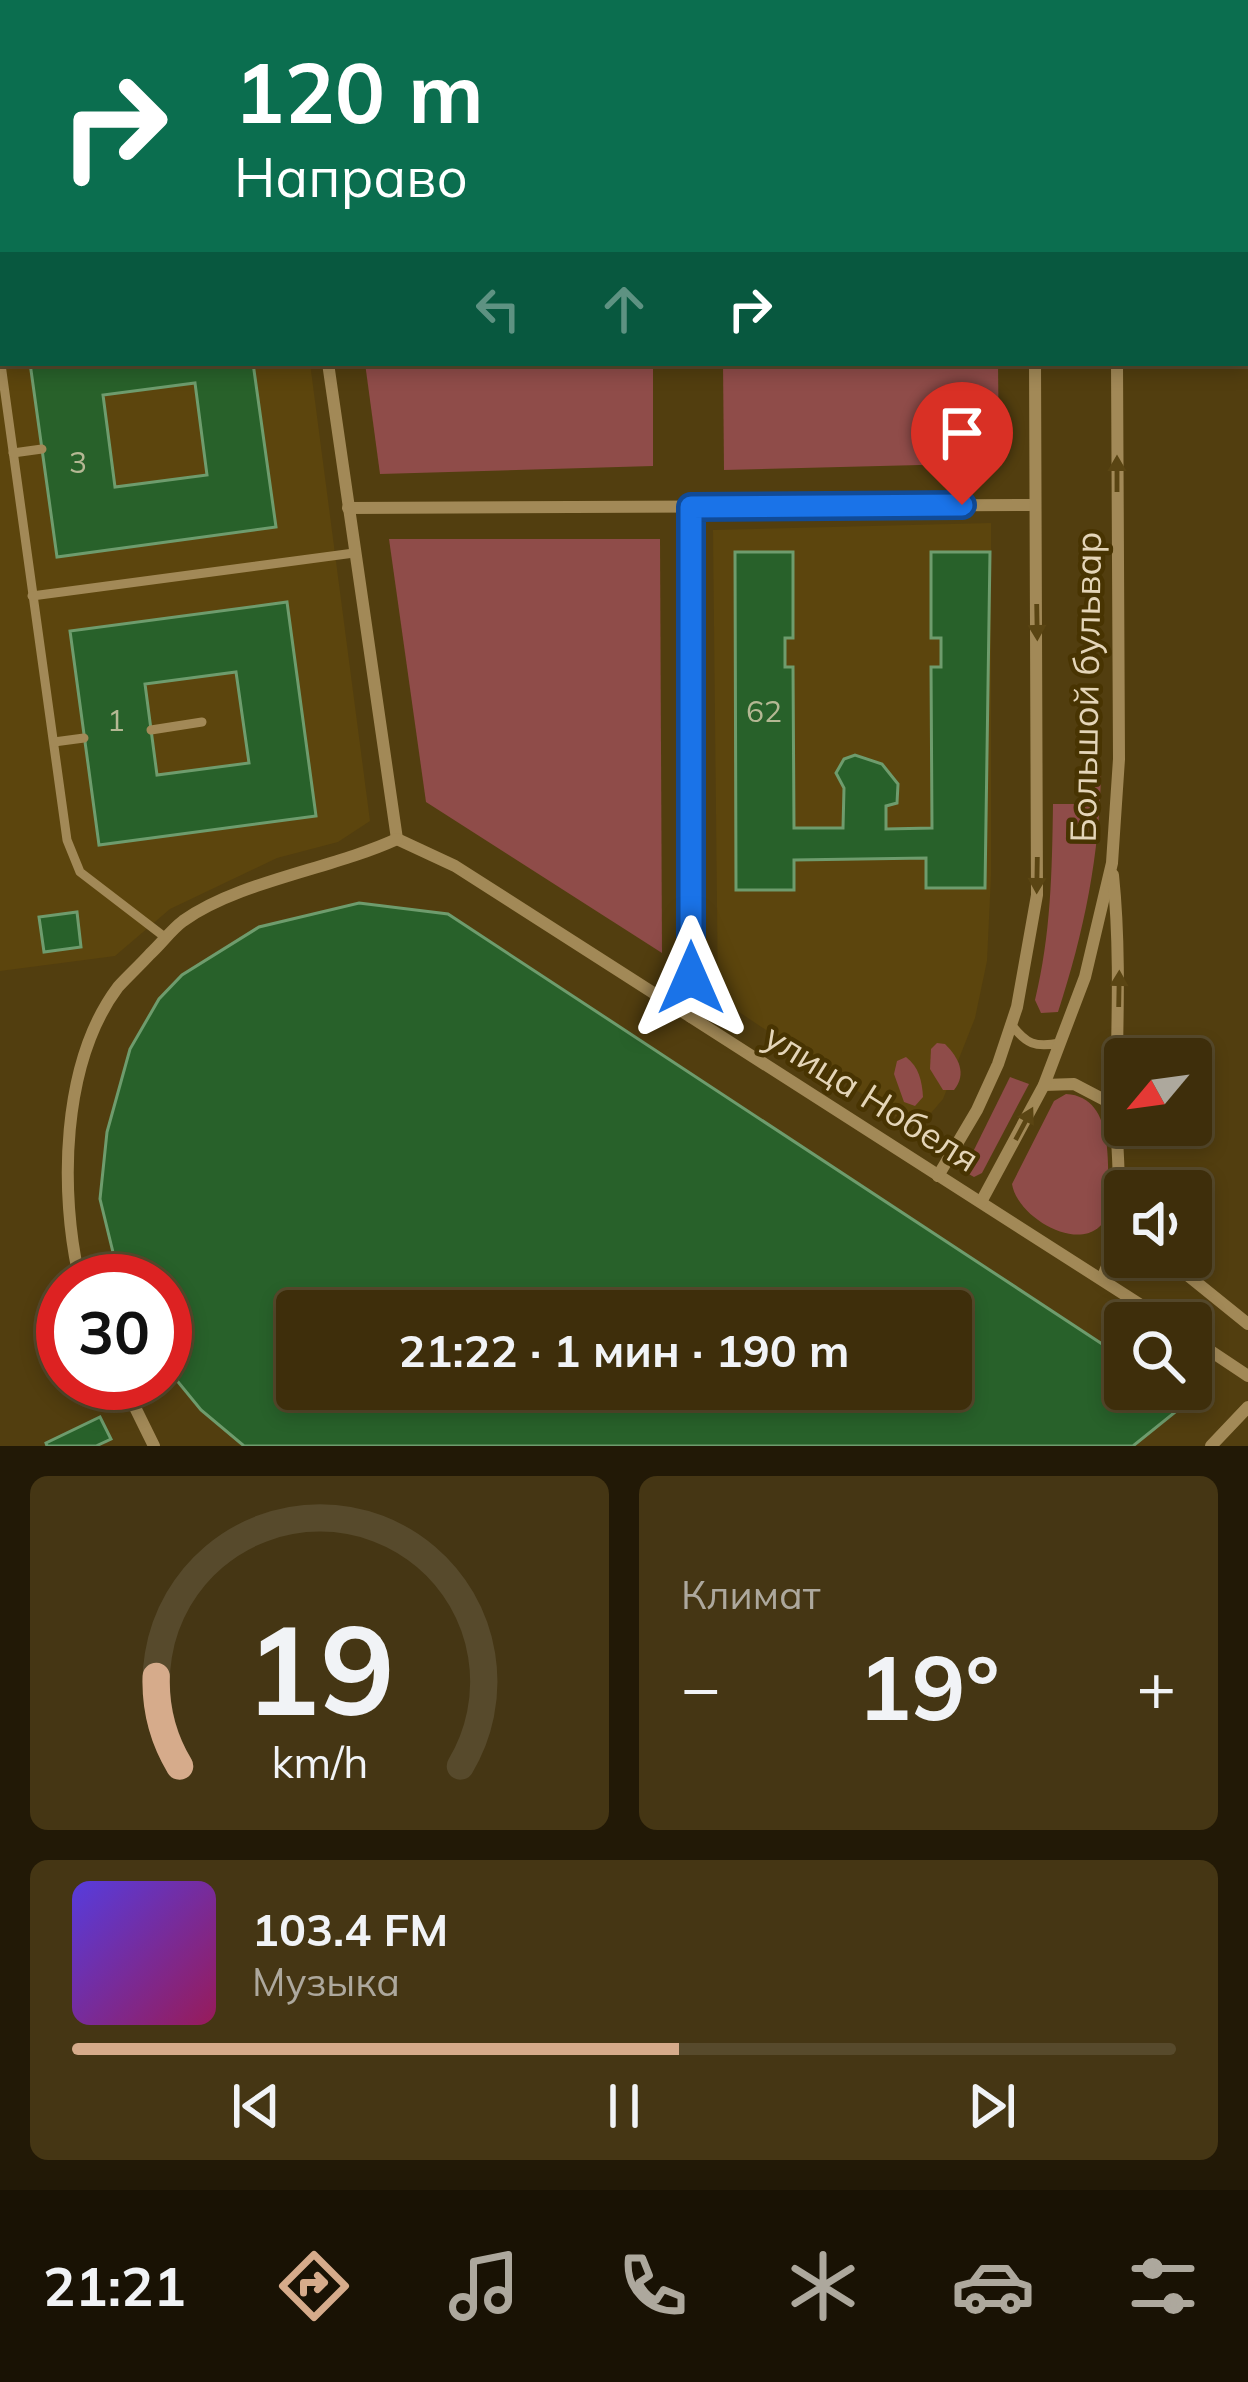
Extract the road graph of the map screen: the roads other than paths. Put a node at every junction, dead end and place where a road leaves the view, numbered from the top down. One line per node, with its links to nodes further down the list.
1 (1, 366): 6 (lane)
2 (328, 366): 9 (street)
3 (1036, 366): 7 (street, Большой бульвар)
4 (1117, 366): 17 (street, Большой бульвар, one-way to 4)
5 (42, 449): 6 (lane)
6 (13, 452): 11 (lane)
7 (1035, 506): 8 (street); 20 (street, Большой бульвар, one-way to 20)
8 (691, 507): 9 (street); 19 (street)
9 (348, 508): 10 (street)
10 (354, 553): 11 (lane); 16 (street)
11 (32, 596): 15 (lane)
12 (202, 722): 13 (lane)
13 (151, 730)
14 (84, 738): 15 (lane)
15 (54, 742): 18 (lane)
16 (397, 839): 18 (street); 19 (street, улица Нобеля)
17 (1112, 863): 21 (street, one-way to 17); 22 (street, Большой бульвар)
18 (166, 938): 27 (street)
19 (691, 1018): 25 (street, улица Нобеля)
20 (1011, 1024): 22 (lane); 25 (street, Большой бульвар)
21 (1118, 1038)
22 (1060, 1043): 23 (street, Большой бульвар)
23 (1044, 1085): 24 (street); 26 (street, Большой бульвар, one-way to 23)
24 (1104, 1100)
25 (938, 1176): 26 (street, улица Нобеля)
26 (981, 1202): 29 (street, улица Нобеля)
27 (75, 1254)
28 (1104, 1273): 29 (street)
29 (1102, 1278): 31 (street, улица Нобеля)
30 (1191, 1278): 32 (street)
31 (1138, 1302)
32 (1248, 1324)
33 (1212, 1352): 34 (street)
34 (1248, 1376)
35 (1248, 1407): 38 (street)
36 (136, 1410): 37 (street)
37 (154, 1446)
38 (1211, 1446)

